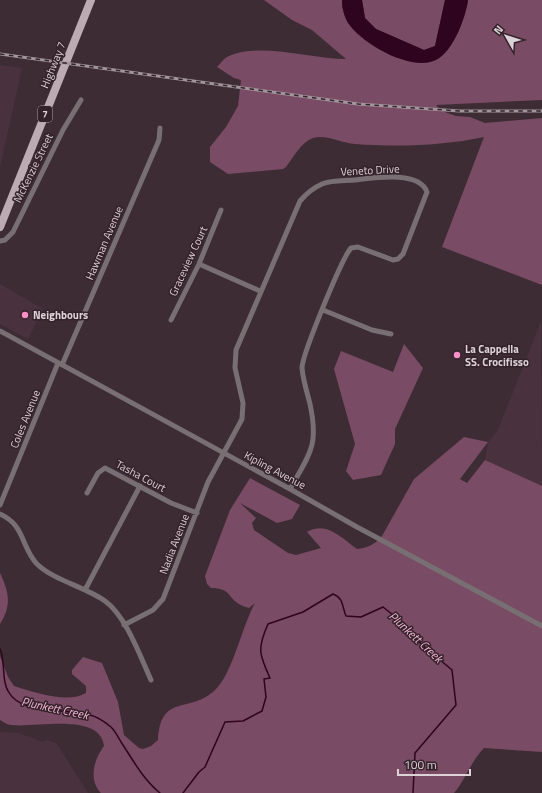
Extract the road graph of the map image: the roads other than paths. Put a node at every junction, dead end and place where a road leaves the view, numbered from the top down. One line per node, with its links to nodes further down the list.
1 (91, 0): 5 (main road, Highway 7 / 7)
2 (81, 100): 6 (street, McKenzie Street)
3 (160, 128): 13 (street, Hawman Avenue)
4 (222, 210): 7 (street, Graceview Court)
5 (0, 227)
6 (0, 241)
7 (199, 264): 8 (street); 10 (street, Graceview Court)
8 (260, 291): 9 (street, Veneto Drive); 14 (street, Veneto Drive)
9 (323, 310): 12 (street); 16 (street, Veneto Drive)
10 (171, 320)
11 (0, 331): 13 (street, Kipling Avenue)
12 (391, 334)
13 (60, 364): 14 (street, Kipling Avenue); 18 (street, Coles Avenue)
14 (224, 454): 16 (street, Kipling Avenue); 19 (street, Nadia Avenue)
15 (140, 486): 17 (street, Tasha Court); 19 (street, Tasha Court); 21 (street)
16 (290, 489): 23 (street, Kipling Avenue)
17 (87, 493)
18 (0, 505)
19 (196, 513): 22 (street, Nadia Avenue)
20 (0, 514): 21 (street)
21 (85, 590): 22 (street)
22 (124, 625): 24 (street)
23 (542, 626)
24 (151, 680)

